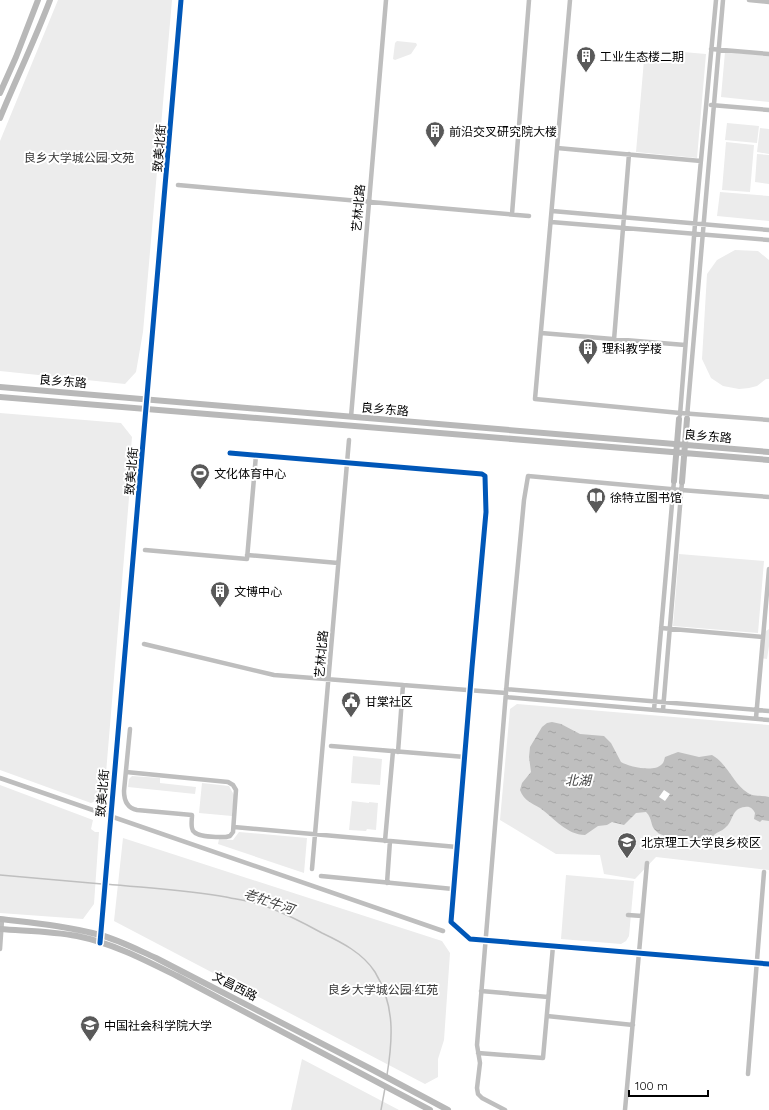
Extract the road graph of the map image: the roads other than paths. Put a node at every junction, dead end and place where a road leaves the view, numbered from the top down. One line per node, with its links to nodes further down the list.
1 (38, 0): 14 (main road)
2 (50, 0): 18 (main road)
3 (181, 0): 41 (main road, 致美北街)
4 (386, 0): 23 (street, 艺林北路)
5 (529, 0): 25 (street)
6 (570, 0): 19 (street)
7 (716, 0): 11 (street)
8 (723, 0): 12 (street)
9 (749, 0): 10 (street)
10 (769, 2)
11 (711, 49): 12 (street); 15 (street)
12 (719, 49): 13 (street); 16 (street)
13 (769, 54)
14 (0, 93)
15 (706, 104): 16 (street); 21 (street)
16 (714, 105): 17 (street); 30 (street)
17 (769, 110)
18 (0, 118)
19 (557, 148): 20 (street); 24 (street)
20 (629, 154): 21 (street); 27 (street)
21 (701, 160): 29 (street)
22 (178, 185): 23 (street)
23 (369, 202): 25 (street); 45 (street, 艺林北路)
24 (552, 211): 27 (street); 28 (street)
25 (512, 214): 26 (street)
26 (529, 216)
27 (624, 217): 29 (street); 31 (street)
28 (551, 222): 31 (street); 36 (street)
29 (695, 224): 30 (street); 33 (street)
30 (703, 224): 32 (street); 34 (street)
31 (623, 228): 33 (street); 37 (street)
32 (769, 230)
33 (694, 234): 34 (street); 38 (street)
34 (702, 234): 35 (street); 44 (street)
35 (769, 240)
36 (541, 334): 37 (street); 43 (street)
37 (614, 340): 38 (street)
38 (685, 345): 43 (street)
39 (0, 387): 41 (main road, 良乡东路)
40 (0, 397): 42 (main road, 良乡东路)
41 (147, 399): 42 (main road, 致美北街); 45 (main road, 良乡东路)
42 (146, 409): 48 (main road, 良乡东路); 90 (main road, 致美北街)
43 (679, 416): 44 (street); 50 (main road)
44 (687, 416): 46 (street); 51 (main road)
45 (351, 417): 47 (main road, 良乡东路)
46 (769, 420)
47 (510, 431): 48 (main road); 50 (main road, 良乡东路)
48 (510, 438): 54 (main road, 良乡东路)
49 (349, 440): 58 (street, 艺林北路)
50 (677, 445): 51 (main road, 良乡东路); 54 (main road)
51 (685, 445): 52 (main road, 良乡东路); 55 (main road)
52 (769, 452)
53 (230, 453): 56 (street)
54 (676, 453): 55 (main road, 良乡东路); 59 (main road)
55 (684, 453): 57 (main road, 良乡东路); 60 (main road)
56 (256, 455): 58 (street); 65 (street)
57 (769, 460)
58 (347, 463): 66 (street, 艺林北路); 74 (street)
59 (674, 481): 61 (street)
60 (682, 482): 62 (street)
61 (673, 490): 62 (street); 68 (street); 75 (street)
62 (681, 490): 63 (street); 69 (street)
63 (769, 497)
64 (144, 550): 65 (street)
65 (247, 555): 66 (street)
66 (338, 563): 72 (street, 艺林北路)
67 (769, 569): 70 (street)
68 (661, 628): 69 (street); 76 (street)
69 (670, 628): 70 (street); 77 (street)
70 (763, 637): 80 (street)
71 (144, 644): 72 (street)
72 (328, 679): 73 (street); 92 (street, 艺林北路)
73 (403, 685): 74 (street); 86 (street)
74 (470, 690): 75 (street); 87 (street)
75 (506, 693): 76 (street); 78 (street); 107 (street)
76 (655, 701): 77 (street); 78 (street)
77 (664, 702): 79 (street); 80 (street)
78 (654, 710): 79 (street)
79 (663, 710): 82 (street)
80 (757, 710): 81 (street); 82 (street)
81 (769, 711)
82 (756, 718): 83 (street)
83 (769, 720)
84 (130, 729): 88 (street)
85 (332, 746): 86 (street)
86 (396, 751): 87 (street); 93 (street)
87 (465, 757): 94 (street)
88 (126, 772): 91 (street); 91 (street)
89 (0, 778): 90 (street)
90 (110, 817): 105 (street); 106 (main road, 致美北街)
91 (234, 827): 92 (street)
92 (315, 835): 93 (street); 96 (street, 艺林北路)
93 (388, 841): 94 (street); 99 (street)
94 (457, 847): 100 (street)
95 (647, 863): 102 (street)
96 (312, 869)
97 (764, 872): 112 (street)
98 (321, 876): 99 (street)
99 (387, 882): 100 (street)
100 (453, 889): 107 (street)
101 (628, 915): 102 (street)
102 (642, 916): 111 (street)
103 (1, 919): 104 (street); 106 (main road, 文昌西路)
104 (1, 929): 108 (main road, 文昌西路); 110 (street)
105 (443, 931)
106 (101, 935): 108 (main road, 致美北街); 121 (main road, 文昌西路)
107 (486, 941): 109 (street); 114 (street)
108 (100, 943): 120 (main road, 文昌西路)
109 (553, 946): 111 (street); 115 (street)
110 (0, 949)
111 (639, 954): 112 (street); 117 (street)
112 (757, 963): 113 (street); 119 (street)
113 (769, 964)
114 (481, 991): 115 (street); 118 (street)
115 (548, 997): 116 (street)
116 (546, 1016): 117 (street); 118 (street)
117 (633, 1025): 123 (street)
118 (478, 1053): 122 (street)
119 (748, 1074)
120 (430, 1110)
121 (448, 1110)
122 (506, 1110)
123 (625, 1110)

